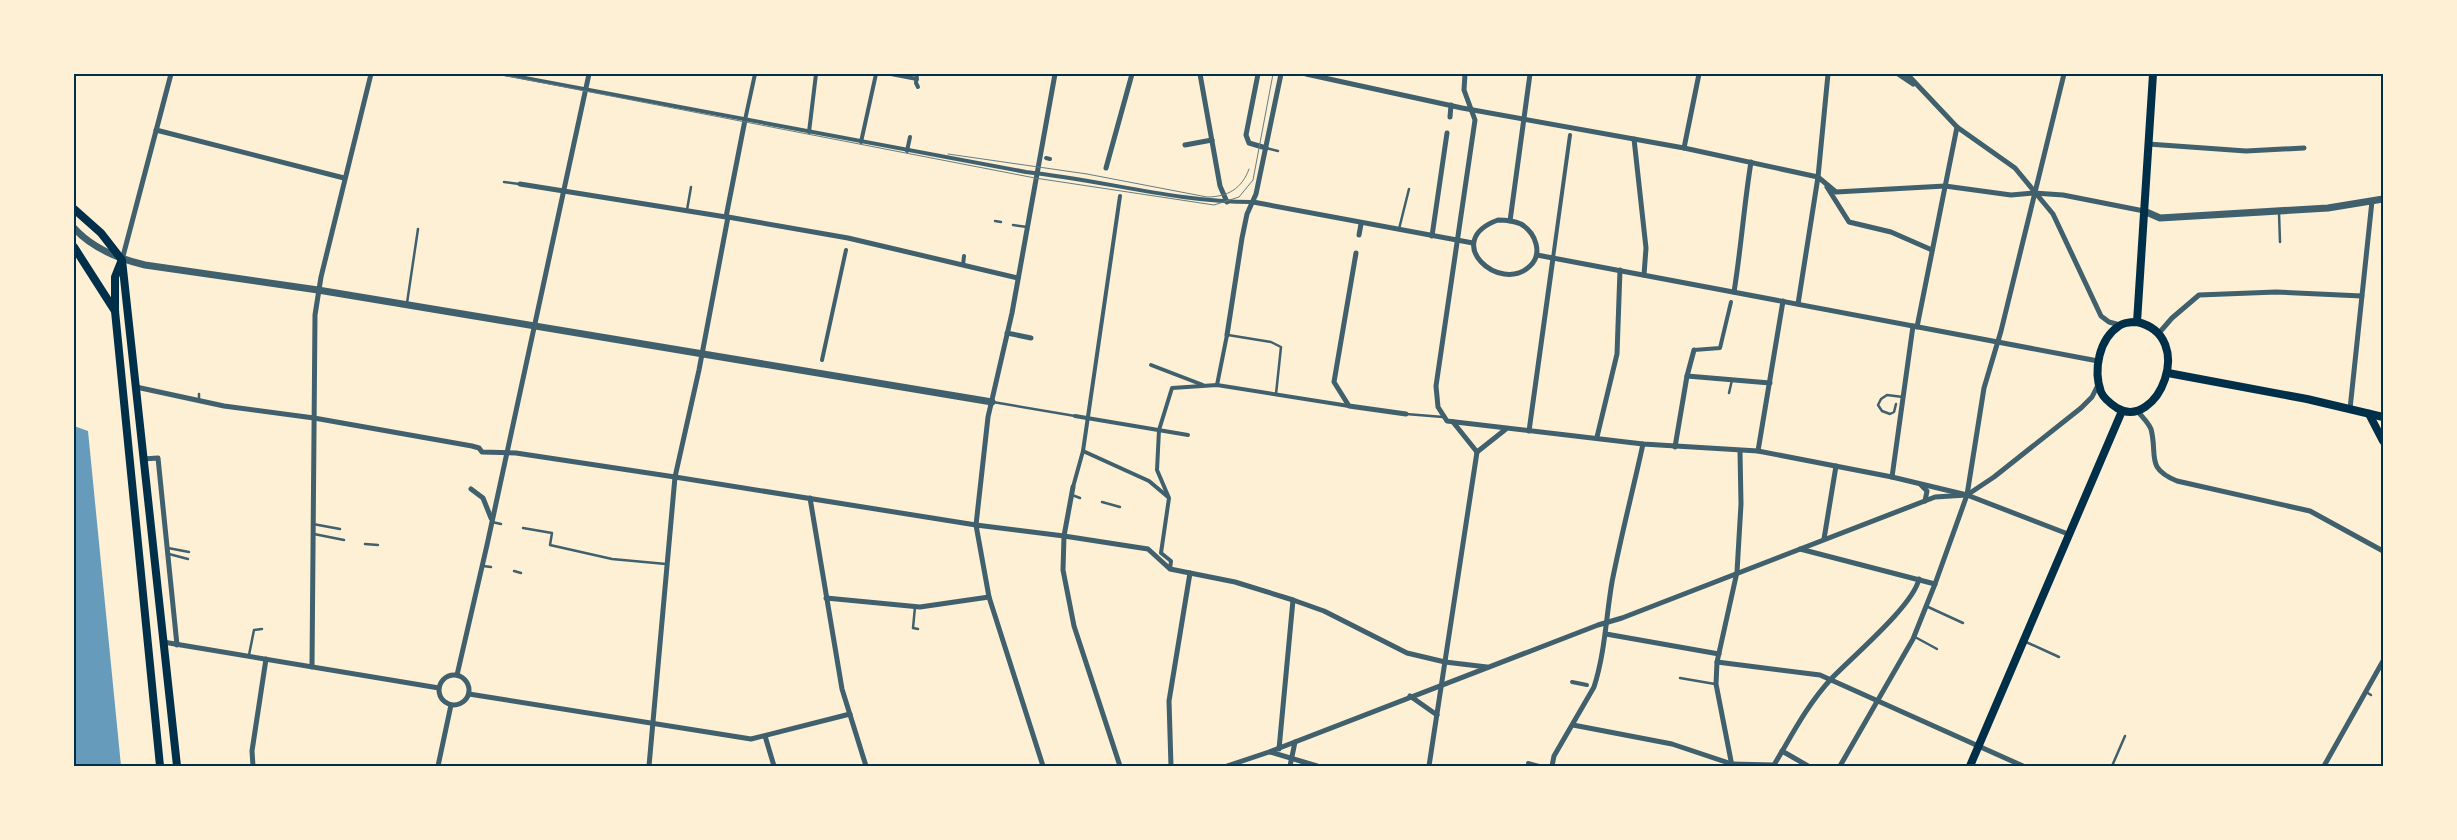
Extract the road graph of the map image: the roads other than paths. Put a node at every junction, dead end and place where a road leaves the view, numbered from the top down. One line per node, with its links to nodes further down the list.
1 (170, 74): 34 (street)
2 (371, 74): 53 (street)
3 (504, 74): 26 (street)
4 (589, 74): 26 (street)
5 (755, 74): 32 (street)
6 (816, 74): 35 (street)
7 (876, 74): 41 (street)
8 (891, 74): 24 (street)
9 (1055, 74): 51 (street)
10 (1132, 74): 50 (street)
11 (1200, 74): 40 (street)
12 (1258, 74): 44 (street)
13 (1281, 74): 44 (street)
14 (1306, 74): 28 (street)
15 (1466, 74): 29 (street)
16 (1530, 74): 31 (street)
17 (1699, 74): 45 (street)
18 (1828, 74): 52 (street)
19 (1898, 74): 27 (street)
20 (1907, 74): 27 (street)
21 (1913, 74): 27 (street)
22 (2064, 74): 61 (street)
23 (2153, 74): 42 (main road)
24 (917, 76): 25 (street)
25 (918, 86)
26 (586, 87): 32 (street); 60 (street)
27 (1919, 89): 33 (street)
28 (1451, 105): 29 (street); 30 (street)
29 (1470, 109): 31 (street); 83 (street)
30 (1450, 117)
31 (1523, 119): 39 (street); 73 (street)
32 (746, 120): 35 (street); 71 (street)
33 (1957, 127): 57 (street); 61 (street)
34 (156, 130): 53 (street); 93 (street)
35 (809, 132): 41 (street)
36 (1447, 133): 82 (street)
37 (1570, 135): 92 (street)
38 (910, 137): 47 (street)
39 (1634, 139): 45 (street); 96 (street)
40 (1212, 140): 43 (street); 65 (street)
41 (861, 142): 47 (street)
42 (2148, 144): 46 (street); 70 (main road)
43 (1184, 145)
44 (1266, 148): 48 (lane); 66 (street)
45 (1684, 148): 49 (street)
46 (2304, 148)
47 (907, 151): 51 (street)
48 (1278, 152)
49 (1751, 162): 52 (street); 99 (street)
50 (1106, 168)
51 (1036, 173): 65 (street); 77 (street)
52 (1818, 177): 56 (street); 103 (street)
53 (344, 178): 98 (street)
54 (504, 182): 55 (lane)
55 (520, 184): 60 (street)
56 (1826, 184): 57 (street); 88 (street)
57 (1945, 186): 61 (street); 88 (street)
58 (692, 187): 68 (lane)
59 (1409, 189): 80 (lane)
60 (564, 190): 68 (street); 108 (street)
61 (2034, 193): 70 (street); 107 (street); 114 (street)
62 (1120, 196): 143 (street)
63 (2383, 199): 64 (street)
64 (2372, 201): 69 (street); 100 (street)
65 (1227, 202): 66 (street)
66 (1254, 202): 75 (street); 112 (street)
67 (74, 209): 93 (main road)
68 (687, 210): 71 (street)
69 (2279, 211): 70 (street); 84 (lane)
70 (2144, 212): 106 (main road)
71 (727, 217): 94 (street); 116 (street)
72 (995, 221): 74 (lane)
73 (1510, 221): 85 (street); 89 (street)
74 (1001, 222)
75 (1361, 224): 80 (street); 81 (street)
76 (1013, 225): 77 (lane)
77 (1027, 227): 97 (street)
78 (74, 228): 93 (street)
79 (418, 229): 104 (lane)
80 (1398, 230): 82 (street)
81 (1359, 235)
82 (1432, 236): 83 (street)
83 (1458, 241): 85 (street); 140 (street)
84 (2280, 242)
85 (1473, 243): 89 (street)
86 (74, 247): 105 (main road)
87 (846, 250): 117 (street)
88 (1932, 250): 109 (street)
89 (1537, 255): 92 (street)
90 (964, 256): 94 (street)
91 (1355, 256): 133 (street)
92 (1553, 258): 95 (street); 147 (street)
93 (122, 260): 98 (street); 105 (main road); 127 (main road)
94 (963, 265): 97 (street)
95 (1620, 270): 96 (street); 149 (street)
96 (1644, 275): 99 (street)
97 (1018, 278): 110 (street)
98 (318, 290): 104 (street); 142 (street)
99 (1734, 292): 101 (street)
100 (2362, 296): 111 (street); 134 (street)
101 (1784, 301): 103 (street); 123 (street)
102 (1731, 302): 115 (street)
103 (1798, 304): 109 (street)
104 (406, 305): 108 (street)
105 (115, 311): 253 (main road)
106 (2137, 322): 107 (main road); 111 (main road)
107 (2120, 325): 118 (main road)
108 (534, 326): 116 (street); 157 (street)
109 (1915, 326): 114 (street); 130 (street)
110 (1007, 333): 113 (street); 131 (street)
111 (2160, 333): 120 (main road)
112 (1227, 335): 125 (street); 129 (lane)
113 (1031, 338)
114 (1998, 342): 118 (street); 166 (street)
115 (1694, 350): 121 (street)
116 (701, 354): 131 (street); 160 (street)
117 (822, 360)
118 (2098, 361): 124 (main road)
119 (1151, 365): 126 (street)
120 (2168, 373): 134 (main road); 135 (main road)
121 (1687, 376): 122 (street); 152 (street)
122 (1732, 380): 123 (street); 128 (lane)
123 (1770, 383): 155 (street)
124 (2099, 383): 136 (main road); 166 (street)
125 (1217, 385): 126 (street); 129 (street)
126 (1205, 386): 146 (street)
127 (136, 388): 142 (street); 158 (main road)
128 (1729, 393)
129 (1276, 394): 133 (street)
130 (1903, 398): 132 (lane); 161 (street)
131 (992, 402): 139 (lane); 176 (street)
132 (1896, 404)
133 (1349, 406): 137 (street)
134 (2350, 409): 138 (main road)
135 (2136, 410): 136 (main road); 189 (street)
136 (2122, 411): 180 (main road)
137 (1406, 414): 140 (lane)
138 (2369, 414): 141 (main road); 150 (main road)
139 (1075, 416): 143 (street)
140 (1443, 417): 144 (street)
141 (2383, 417)
142 (314, 418): 157 (street); 174 (street)
143 (1088, 418): 146 (street); 153 (street)
144 (1454, 422): 145 (street); 156 (street)
145 (1506, 429): 147 (street); 156 (street)
146 (1159, 430): 148 (street); 169 (street)
147 (1529, 431): 149 (street)
148 (1188, 435)
149 (1597, 437): 151 (street)
150 (2383, 441)
151 (1643, 444): 152 (street); 208 (street)
152 (1675, 447): 154 (street)
153 (1083, 451): 163 (street); 169 (street)
154 (1740, 451): 155 (street); 199 (street)
155 (1758, 451): 159 (street)
156 (1477, 452): 223 (street)
157 (506, 454): 160 (street); 173 (street)
158 (144, 459): 186 (street); 215 (main road)
159 (1836, 466): 161 (street); 182 (street)
160 (675, 476): 167 (street); 193 (street)
161 (1892, 477): 162 (street)
162 (1919, 483): 166 (street); 170 (street)
163 (1073, 487): 165 (street)
164 (471, 489): 173 (street)
165 (1072, 495): 168 (lane); 181 (street)
166 (1967, 495): 170 (street); 180 (street); 202 (street)
167 (810, 498): 176 (street); 204 (street)
168 (1080, 498)
169 (1169, 498): 196 (street)
170 (1925, 501): 182 (street)
171 (1102, 502): 172 (lane)
172 (1120, 507)
173 (492, 522): 175 (lane); 194 (street)
174 (313, 524): 178 (lane); 179 (street)
175 (501, 524)
176 (976, 525): 181 (street); 203 (street)
177 (523, 528): 193 (lane)
178 (340, 529)
179 (313, 534): 183 (lane); 225 (street)
180 (2068, 534): 214 (main road)
181 (1064, 536): 196 (street); 261 (street)
182 (1824, 539): 187 (street)
183 (344, 540)
184 (365, 544): 185 (lane)
185 (378, 545)
186 (167, 547): 188 (lane); 190 (street)
187 (1799, 549): 199 (street); 201 (street)
188 (189, 552)
189 (2383, 552)
190 (168, 554): 191 (lane); 216 (street)
191 (188, 559)
192 (673, 560): 193 (lane)
193 (666, 561): 241 (street)
194 (482, 566): 195 (lane); 227 (street)
195 (491, 567)
196 (1170, 569): 200 (street)
197 (514, 571): 198 (lane)
198 (521, 572)
199 (1736, 572): 208 (street); 218 (street)
200 (1190, 573): 205 (street); 262 (street)
201 (1919, 579): 202 (street); 229 (street)
202 (1935, 584): 206 (street)
203 (989, 597): 207 (street); 260 (street)
204 (826, 598): 207 (street); 239 (street)
205 (1293, 600): 223 (street); 247 (street)
206 (1926, 606): 209 (lane); 213 (street)
207 (915, 607): 211 (lane)
208 (1607, 622): 212 (street); 226 (street)
209 (1963, 623)
210 (262, 629): 219 (lane)
211 (918, 629)
212 (1606, 634): 218 (street); 242 (street)
213 (1914, 636): 217 (lane); 237 (street)
214 (2022, 640): 220 (lane); 246 (main road)
215 (163, 642): 216 (street); 254 (main road)
216 (177, 645): 219 (street)
217 (1937, 648)
218 (1719, 654): 224 (street)
219 (249, 656): 221 (street)
220 (2059, 657)
221 (266, 659): 225 (street); 255 (street)
222 (2383, 661): 274 (street)
223 (1445, 662): 226 (street); 231 (street)
224 (1717, 662): 229 (street); 232 (street)
225 (312, 667): 234 (street)
226 (1487, 667): 231 (street)
227 (457, 675): 234 (street); 235 (street)
228 (1680, 678): 232 (lane)
229 (1832, 679): 237 (street); 248 (street)
230 (1572, 682): 233 (street)
231 (1442, 684): 236 (street); 240 (street)
232 (1716, 684): 252 (street)
233 (1587, 685)
234 (439, 688): 238 (street)
235 (469, 694): 238 (street); 241 (street)
236 (1410, 696): 240 (street); 245 (street)
237 (1879, 700): 246 (street); 270 (street)
238 (451, 705): 256 (street)
239 (850, 714): 243 (street); 259 (street)
240 (1437, 715): 266 (street)
241 (652, 722): 243 (street); 257 (street)
242 (1572, 725): 252 (street); 268 (street)
243 (765, 736): 258 (street)
244 (2125, 736): 273 (lane)
245 (1296, 742): 247 (street); 250 (street)
246 (1978, 745): 271 (main road); 272 (street)
247 (1279, 749): 249 (street)
248 (1782, 751): 252 (street); 269 (street)
249 (1269, 752): 250 (street); 263 (street)
250 (1292, 758): 264 (street); 265 (street)
251 (1528, 763): 267 (street)
252 (1732, 765)
253 (160, 766)
254 (176, 766)
255 (253, 766)
256 (438, 766)
257 (648, 766)
258 (774, 766)
259 (866, 766)
260 (1043, 766)
261 (1120, 766)
262 (1171, 766)
263 (1227, 766)
264 (1290, 766)
265 (1317, 766)
266 (1429, 766)
267 (1539, 766)
268 (1552, 766)
269 (1808, 766)
270 (1840, 766)
271 (1970, 766)
272 (2023, 766)
273 (2112, 766)
274 (2324, 766)

